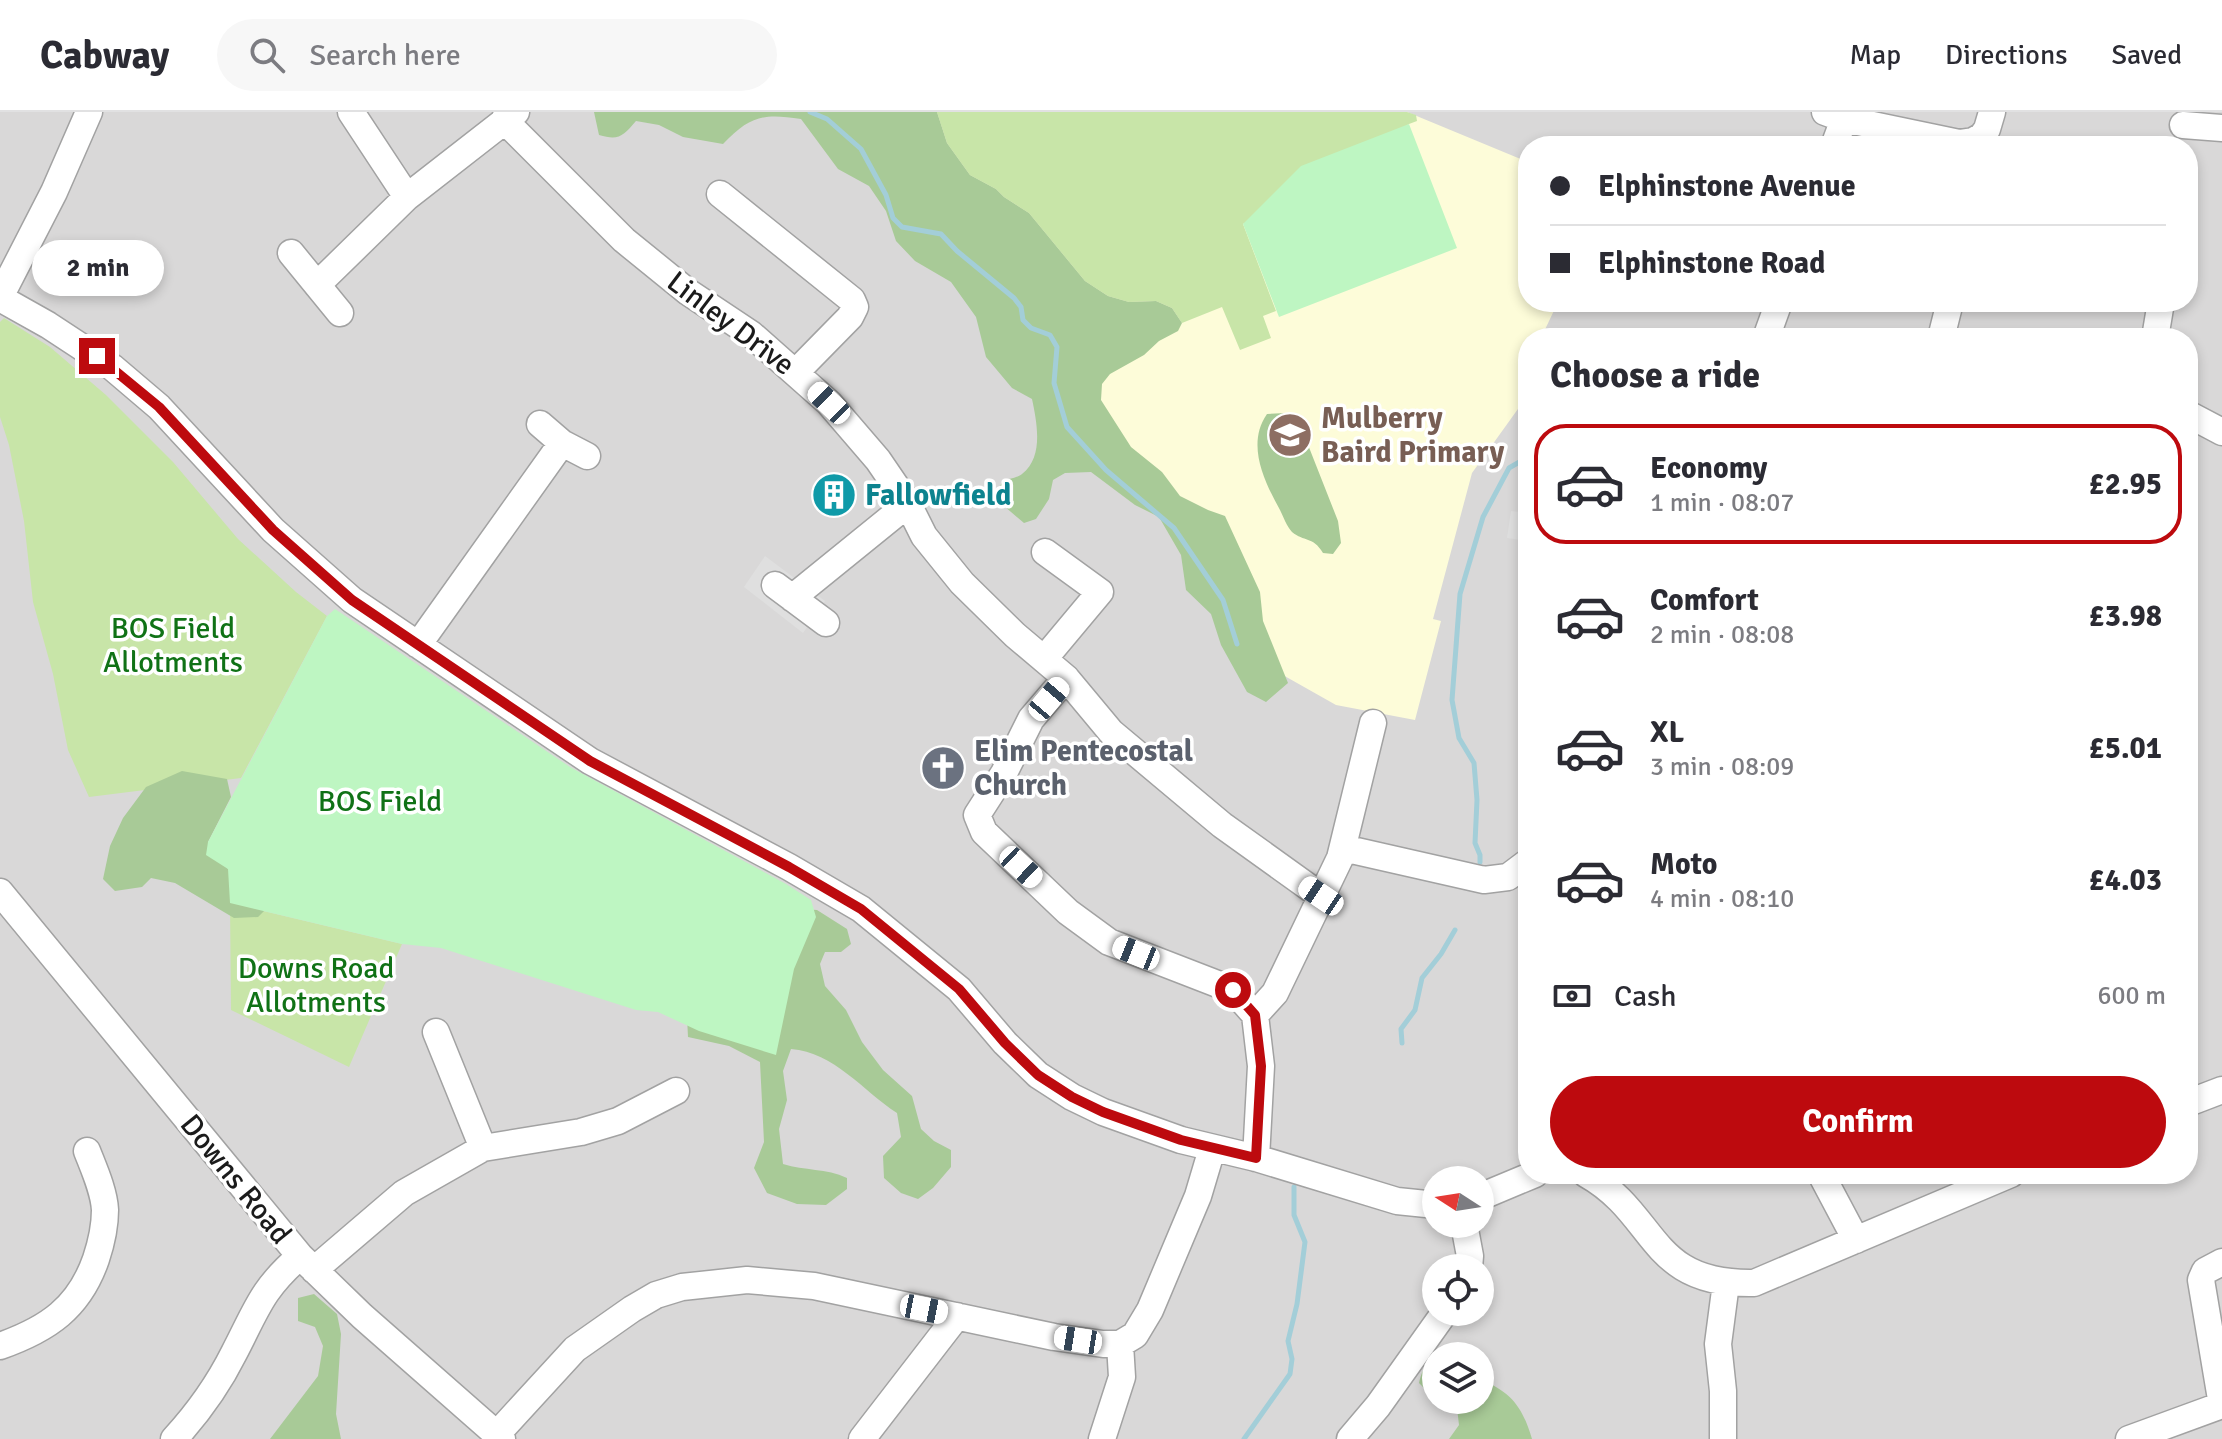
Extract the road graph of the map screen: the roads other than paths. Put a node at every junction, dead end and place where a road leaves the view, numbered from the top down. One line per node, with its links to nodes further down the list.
1 (89, 112): 12 (street)
2 (351, 112): 9 (street)
3 (510, 116): 9 (street); 14 (street, Linley Drive)
4 (1834, 116): 7 (street)
5 (2183, 128): 6 (street)
6 (2222, 128)
7 (1927, 136)
8 (720, 194): 14 (street)
9 (407, 197): 11 (street)
10 (291, 253): 11 (street)
11 (317, 285): 13 (street)
12 (0, 298): 23 (street)
13 (340, 313)
14 (796, 372): 20 (street, Linley Drive)
15 (2198, 419): 17 (street)
16 (540, 424): 18 (street)
17 (2222, 432)
18 (562, 443): 19 (street); 23 (street)
19 (587, 456)
20 (908, 504): 22 (street); 24 (street, Linley Drive)
21 (1045, 552): 24 (street)
22 (826, 623)
23 (418, 645): 37 (street)
24 (1044, 659): 25 (street, Linley Drive)
25 (1066, 678): 30 (street, Linley Drive); 31 (street)
26 (1373, 723): 27 (street)
27 (1343, 848): 28 (street); 30 (street)
28 (1518, 870)
29 (0, 892): 48 (street, Downs Road)
30 (1321, 896): 31 (street)
31 (1255, 1015): 39 (street)
32 (447, 1040): 36 (street)
33 (2222, 1090): 35 (street)
34 (676, 1091): 36 (street)
35 (2198, 1099)
36 (483, 1148): 48 (street)
37 (1212, 1149): 39 (street); 52 (street)
38 (87, 1151): 53 (street)
39 (1256, 1158): 45 (street)
40 (1518, 1181): 44 (street)
41 (1604, 1184): 49 (street)
42 (1826, 1184): 46 (street)
43 (1988, 1184): 46 (street)
44 (1494, 1191)
45 (1422, 1204)
46 (1856, 1240): 49 (street)
47 (2222, 1262): 54 (street)
48 (307, 1263): 55 (street, Downs Road); 56 (street)
49 (1726, 1283): 60 (street)
50 (957, 1316): 52 (street); 55 (street); 57 (street)
51 (1435, 1326): 59 (street)
52 (1120, 1344): 58 (street)
53 (0, 1346)
54 (2222, 1405): 61 (street)
55 (500, 1437)
56 (174, 1439)
57 (862, 1439)
58 (1102, 1439)
59 (1350, 1439)
60 (1723, 1439)
61 (2129, 1439)

